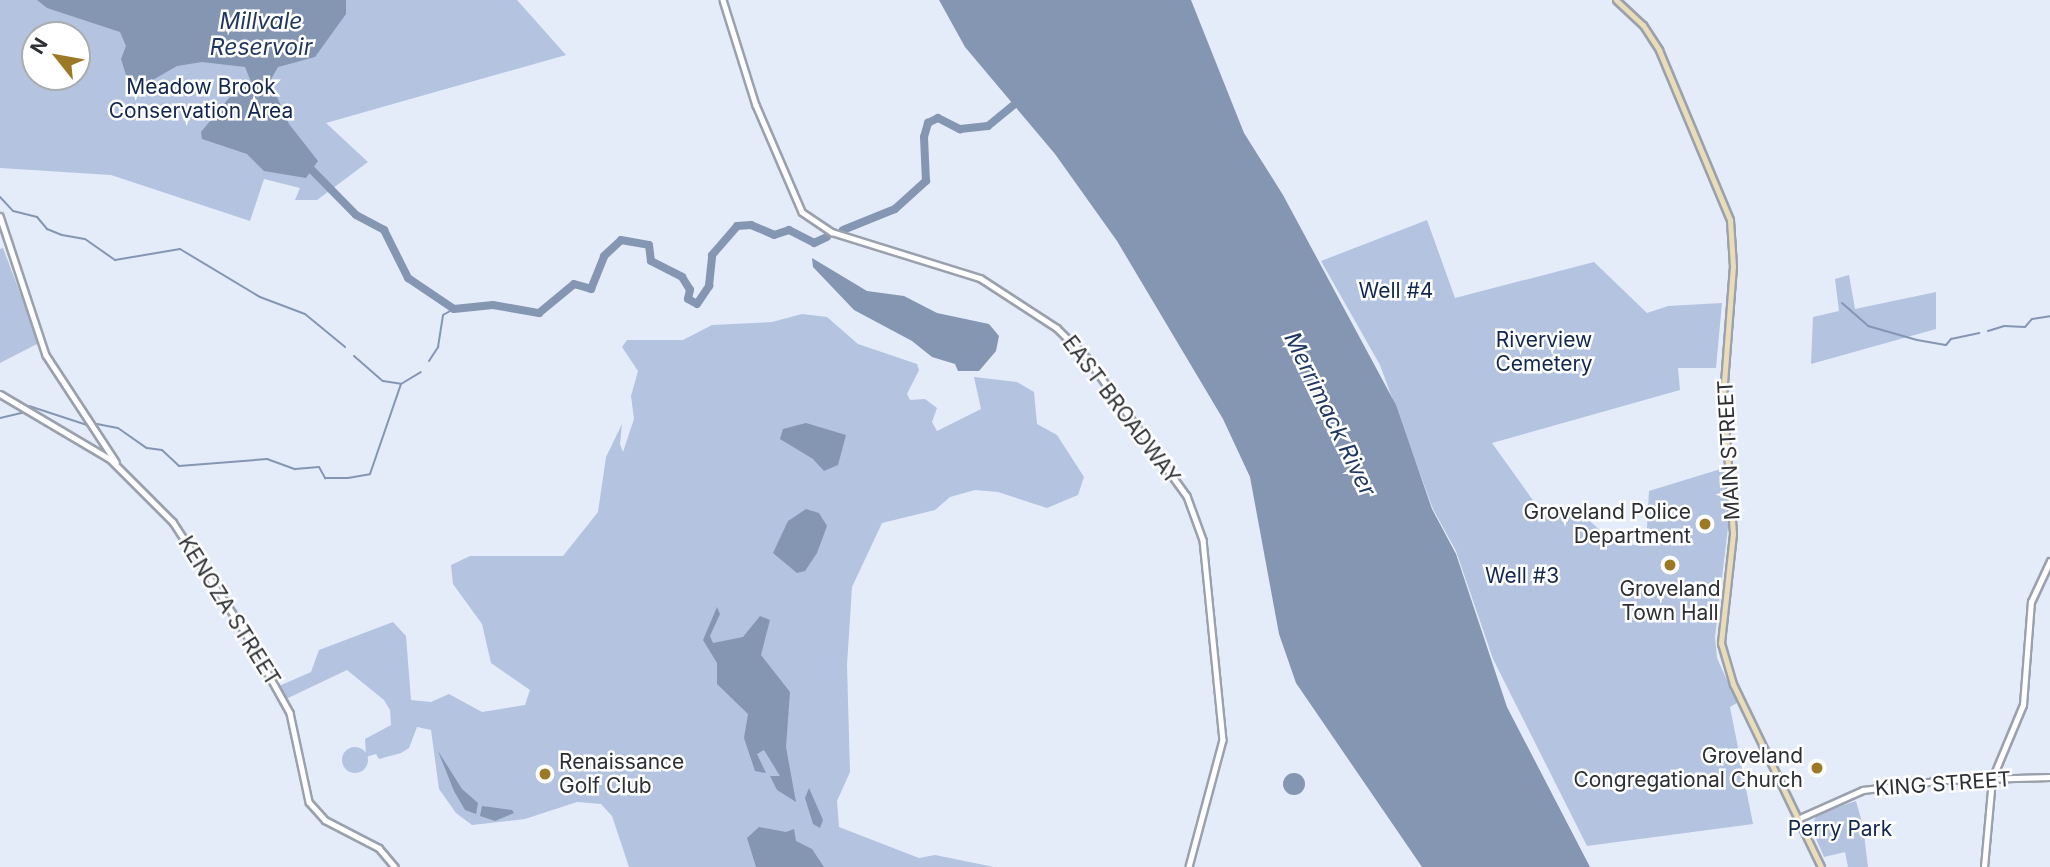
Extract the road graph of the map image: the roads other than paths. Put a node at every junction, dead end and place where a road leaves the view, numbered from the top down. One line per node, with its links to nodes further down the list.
1 (723, 0): 11 (street, EAST BROADWAY)
2 (1616, 0): 9 (main road, MAIN STREET)
3 (0, 216): 5 (street)
4 (0, 394): 5 (street, KENOZA STREET)
5 (118, 466): 10 (street, KENOZA STREET)
6 (2050, 561): 8 (street)
7 (2050, 777): 8 (street, KING STREET)
8 (1993, 779): 9 (street, KING STREET); 13 (street)
9 (1800, 818): 12 (main road, MAIN STREET)
10 (395, 867)
11 (1189, 867)
12 (1821, 867)
13 (1984, 867)

